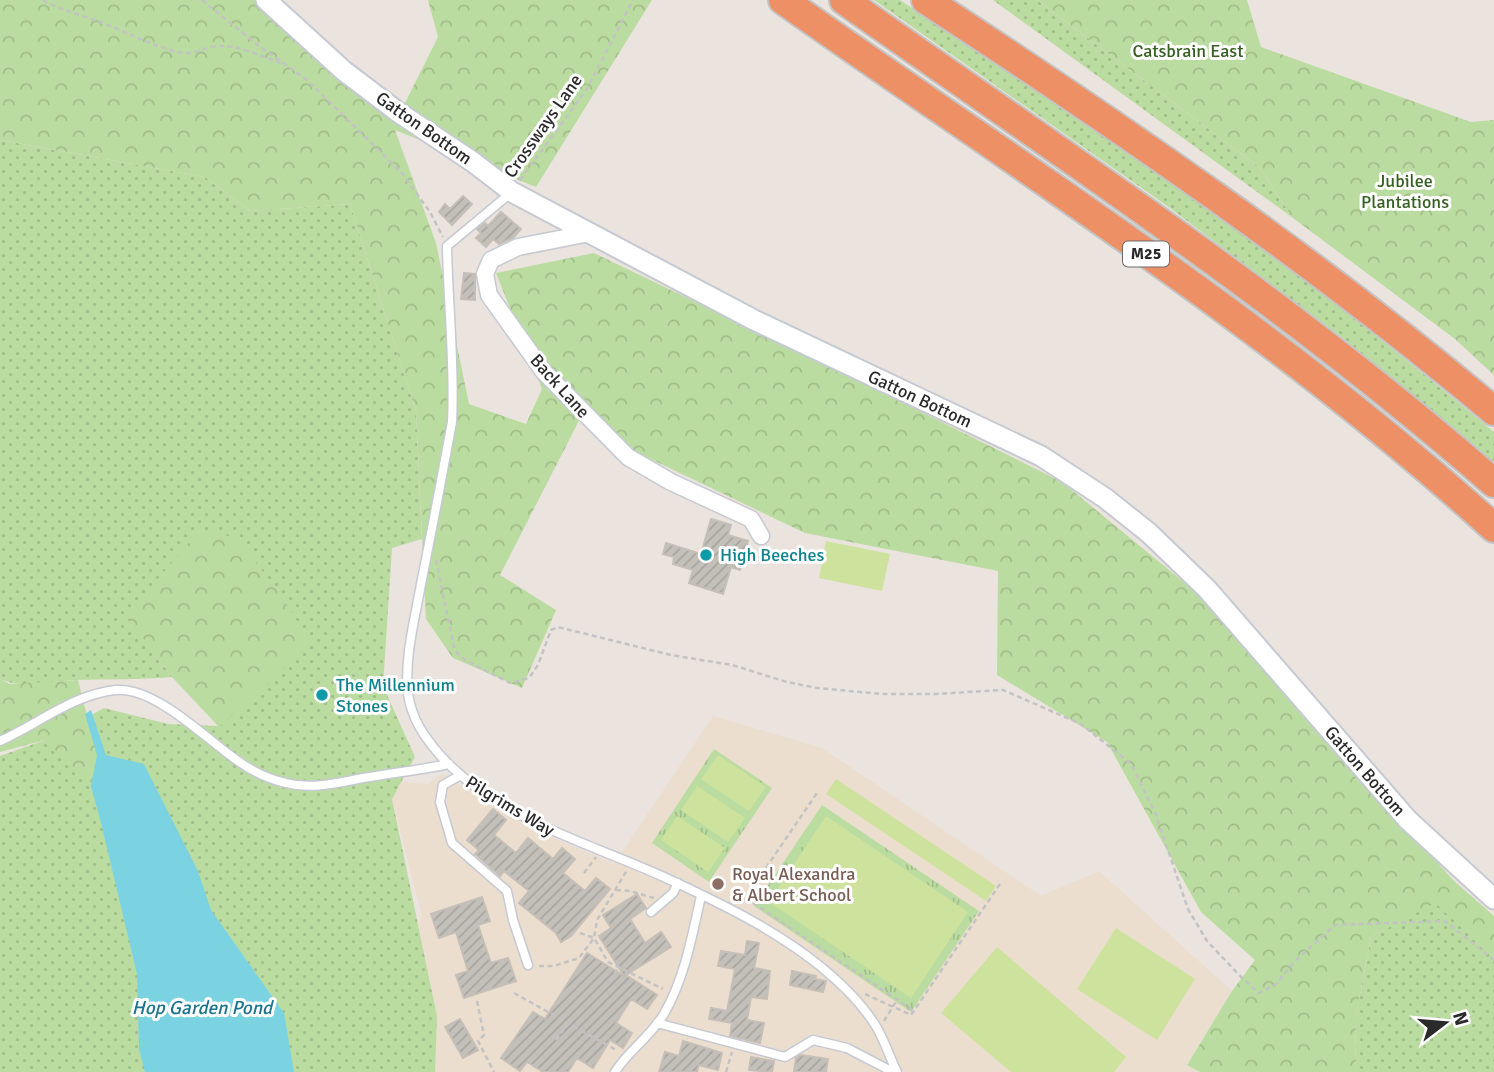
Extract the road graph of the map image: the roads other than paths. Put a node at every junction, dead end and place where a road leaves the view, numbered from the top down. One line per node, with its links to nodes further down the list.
1 (266, 0): 5 (street, Gatton Bottom)
2 (783, 0): 9 (highway, M25)
3 (844, 0): 8 (highway, M25)
4 (926, 0): 7 (highway)
5 (512, 191): 6 (street, Gatton Bottom); 12 (lane, Pilgrims Way)
6 (590, 233): 10 (street, Back Lane); 16 (street, Gatton Bottom)
7 (1494, 411)
8 (1494, 483)
9 (1494, 528)
10 (761, 536)
11 (0, 741): 12 (lane)
12 (449, 764): 13 (lane, Pilgrims Way)
13 (459, 776): 14 (lane, Pilgrims Way); 18 (lane)
14 (678, 883): 15 (lane, Pilgrims Way); 17 (lane)
15 (701, 895): 19 (lane); 21 (lane, Pilgrims Way)
16 (1494, 899)
17 (652, 912)
18 (528, 965)
19 (657, 1023): 20 (lane); 21 (lane)
20 (615, 1072)
21 (895, 1072)

